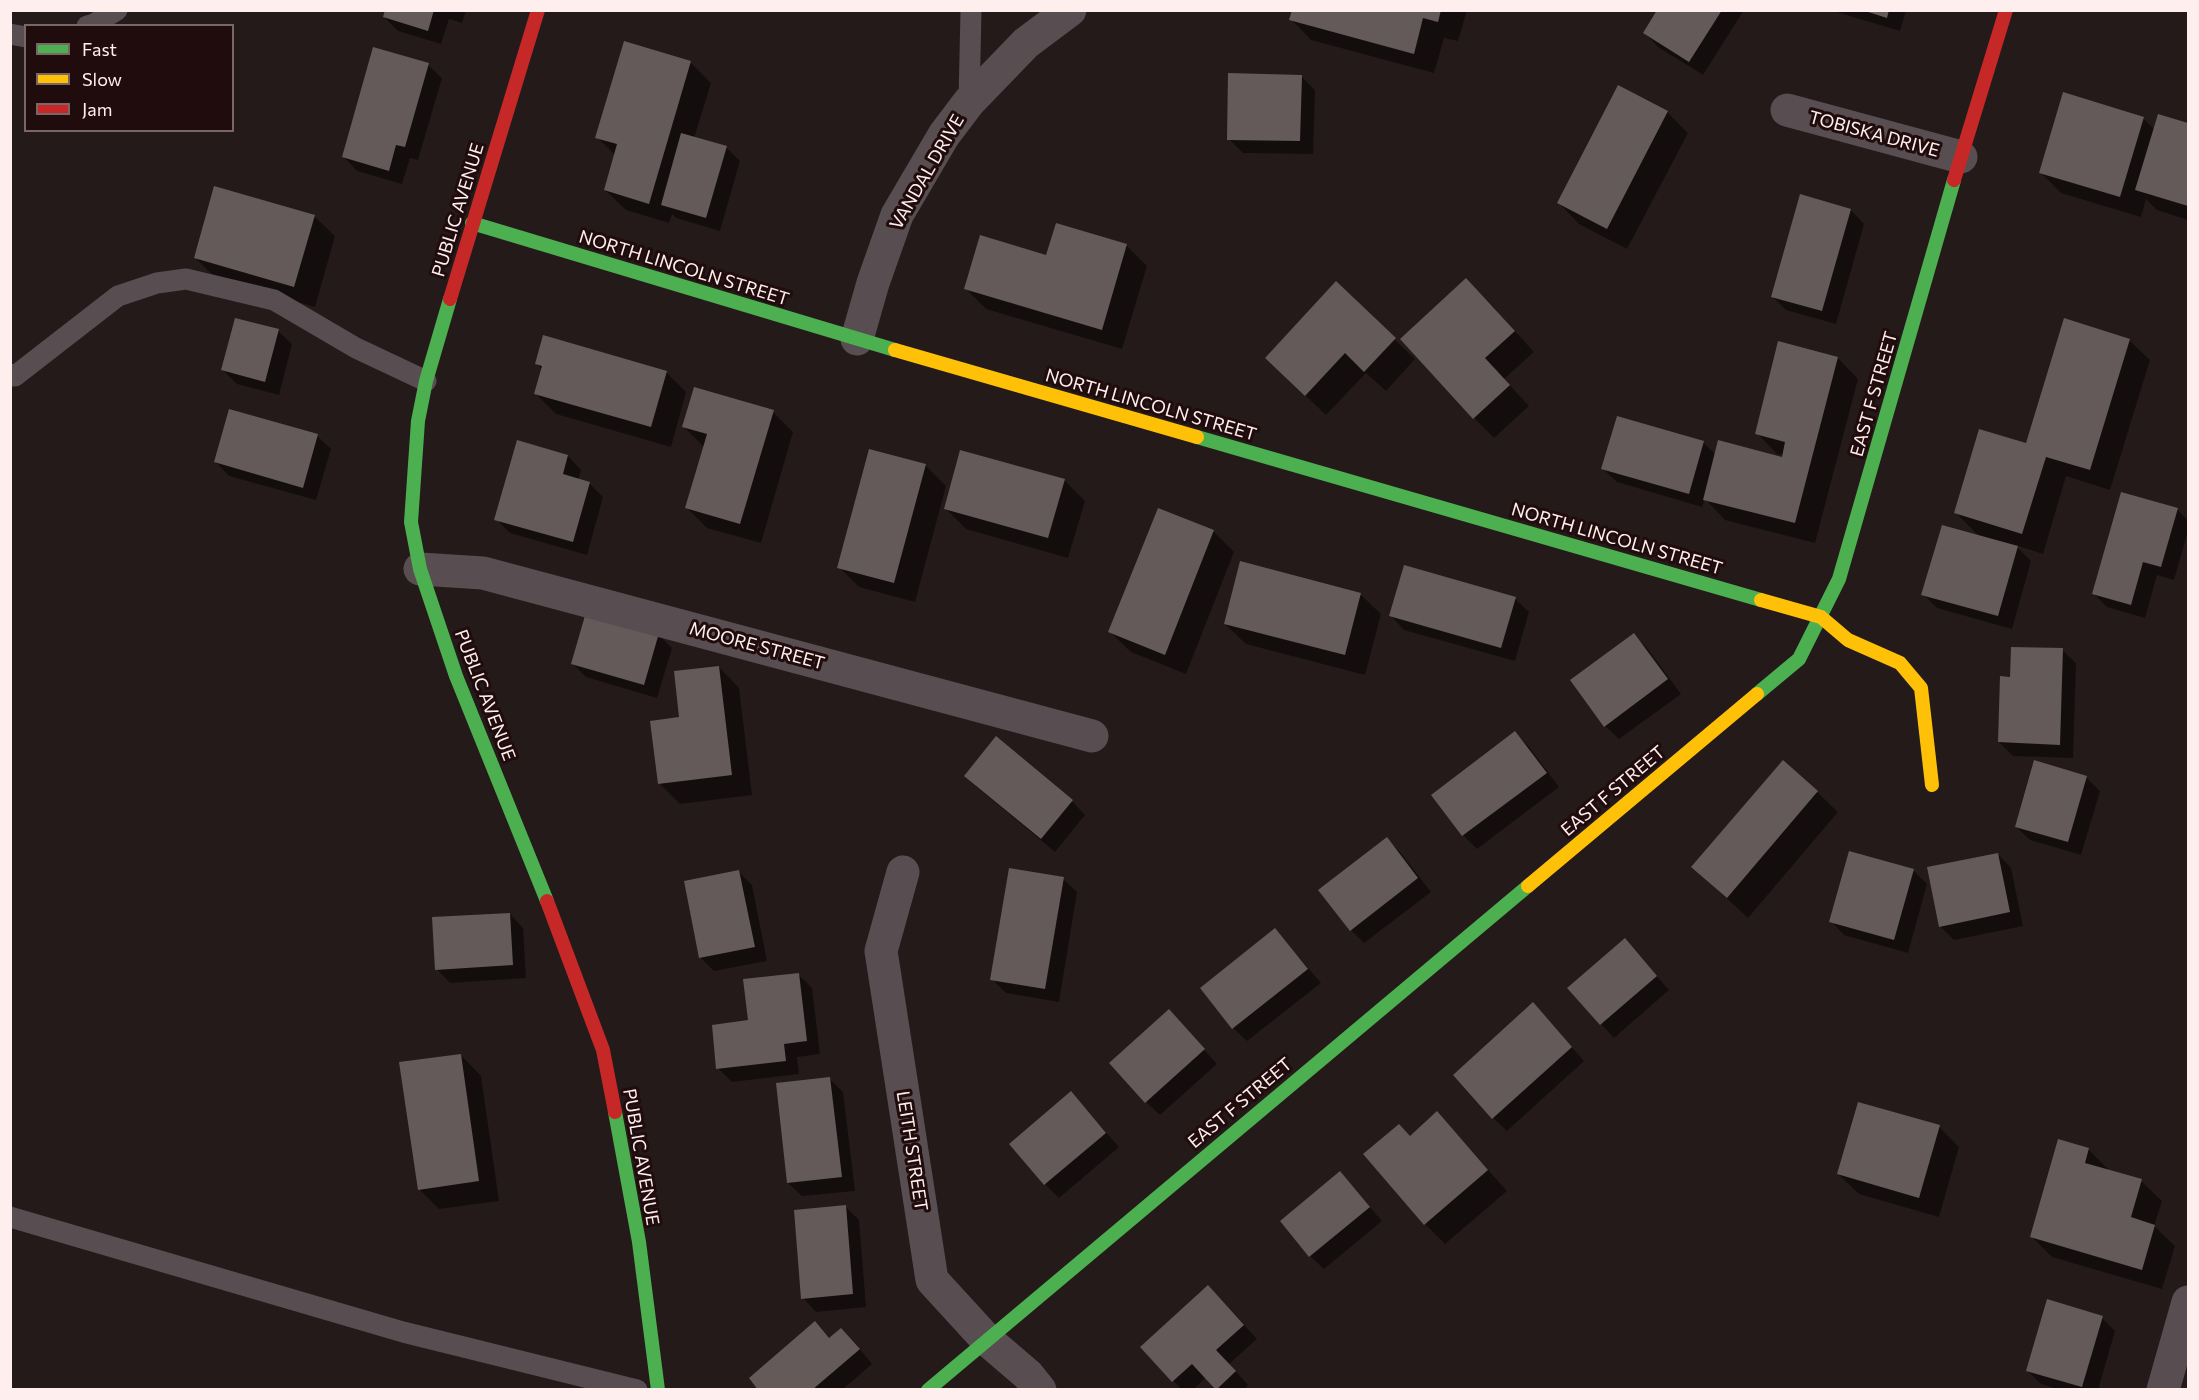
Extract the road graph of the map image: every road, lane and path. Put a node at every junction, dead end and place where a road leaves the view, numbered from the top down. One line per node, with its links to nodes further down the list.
1 (117, 10): 6 (lane)
2 (538, 10): 10 (street, PUBLIC AVENUE)
3 (970, 10): 7 (lane)
4 (1070, 10): 7 (street, VANDAL DRIVE)
5 (2006, 10): 9 (street, EAST F STREET)
6 (94, 24)
7 (969, 102): 11 (street, VANDAL DRIVE)
8 (1787, 110): 9 (street, TOBISKA DRIVE)
9 (1961, 157): 15 (street, EAST F STREET)
10 (472, 223): 11 (street, NORTH LINCOLN STREET); 13 (street, PUBLIC AVENUE)
11 (857, 339): 15 (street, NORTH LINCOLN STREET)
12 (10, 374): 13 (lane)
13 (426, 381): 14 (street, PUBLIC AVENUE)
14 (420, 569): 16 (street, MOORE STREET); 23 (street, PUBLIC AVENUE)
15 (1821, 617): 17 (street); 21 (street, EAST F STREET)
16 (1092, 736)
17 (1932, 785)
18 (903, 872): 21 (street, LEITH STREET)
19 (10, 1217): 22 (lane)
20 (2188, 1302): 26 (street)
21 (986, 1339): 24 (street, EAST F STREET); 25 (street, LEITH STREET)
22 (638, 1389)
23 (658, 1389)
24 (928, 1389)
25 (1040, 1389)
26 (2163, 1389)

